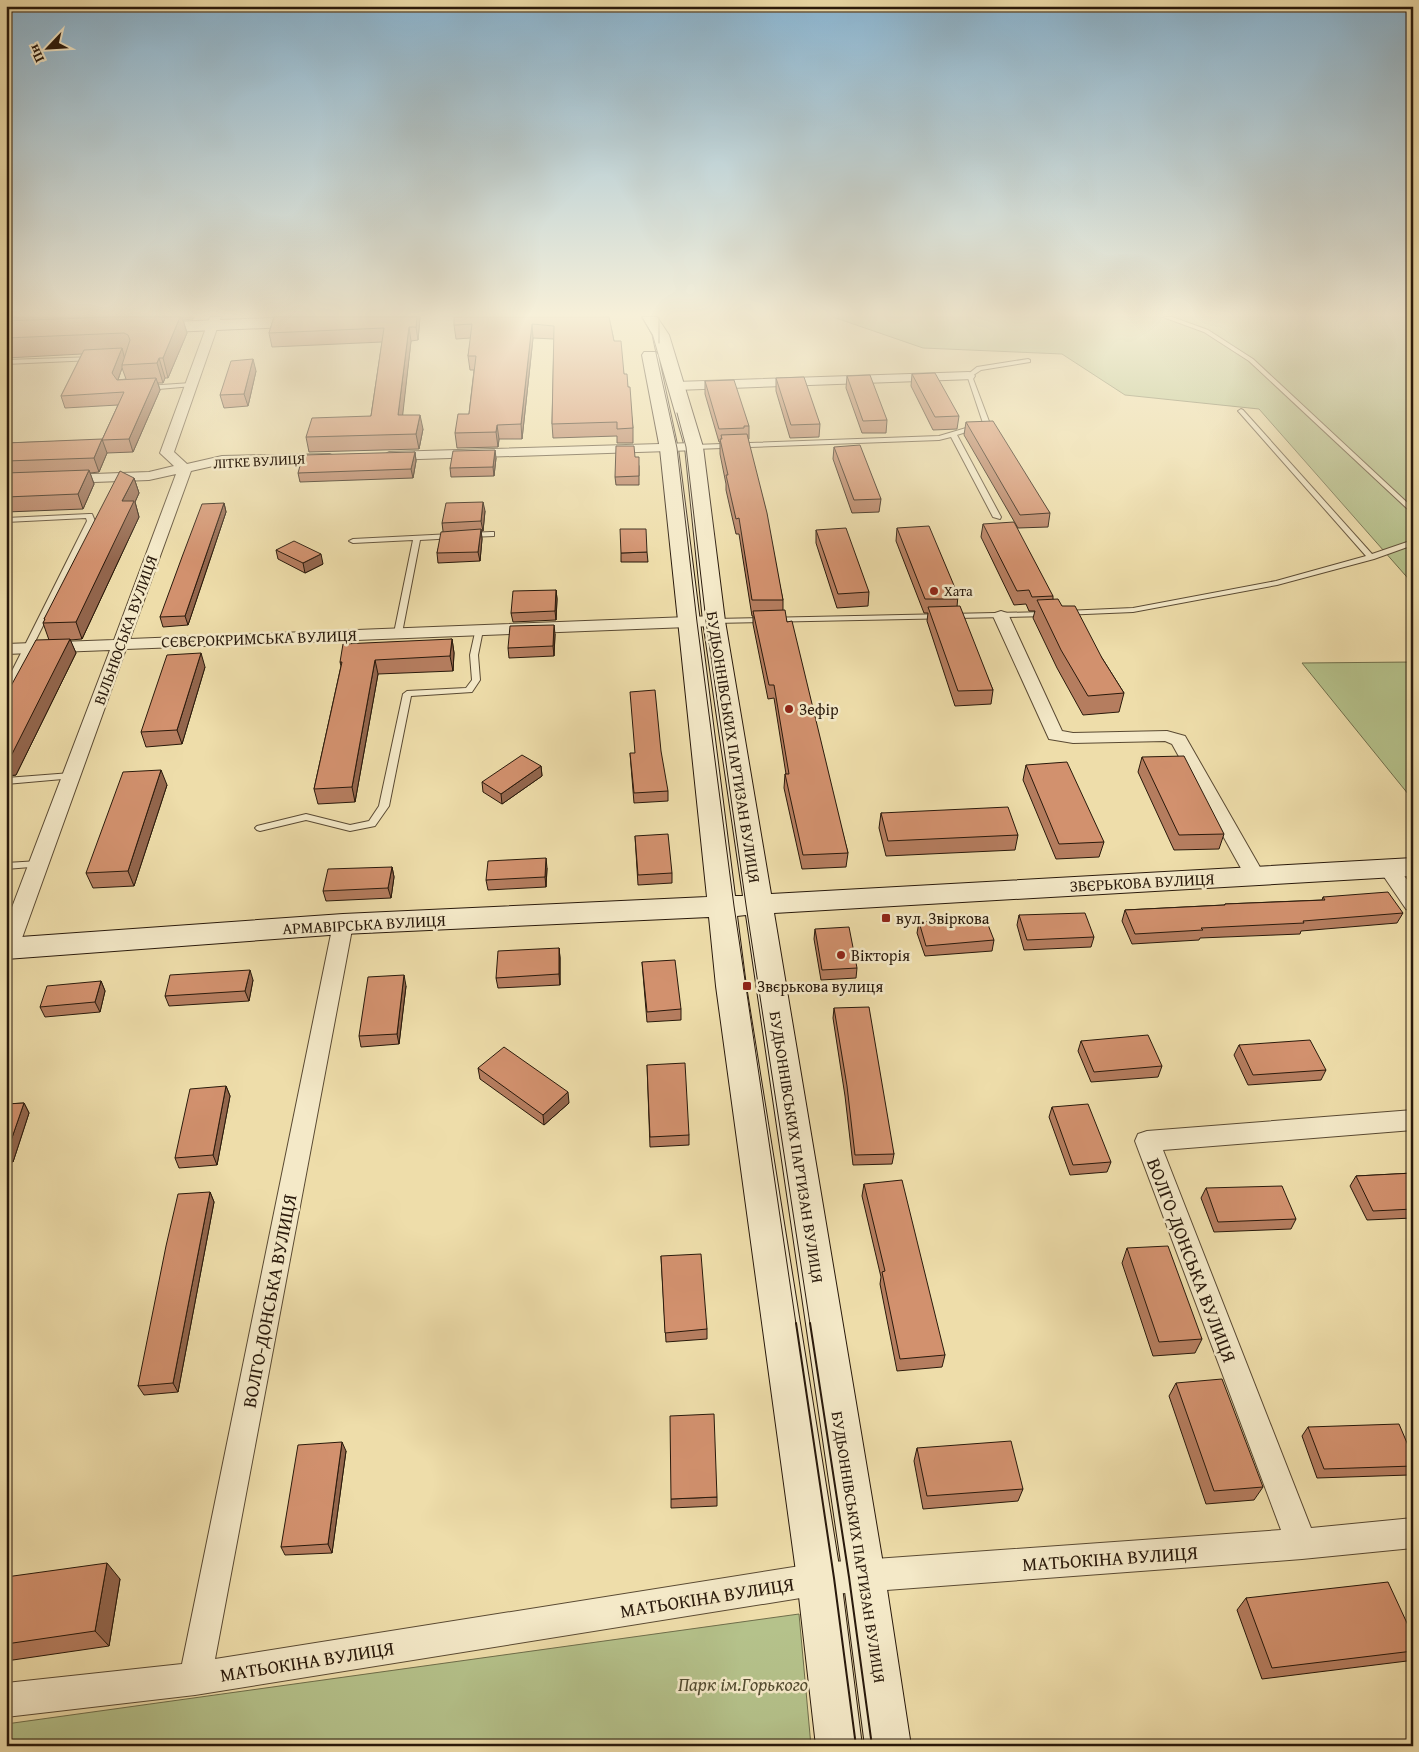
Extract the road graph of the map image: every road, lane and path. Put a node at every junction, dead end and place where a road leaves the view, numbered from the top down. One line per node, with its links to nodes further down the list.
1 (186, 399): 12 (street)
2 (659, 399): 9 (main road, БУДЬОННІВСЬКИХ ПАРТИЗАН ВУЛИЦЯ)
3 (680, 399): 8 (main road, БУДЬОННІВСЬКИХ ПАРТИЗАН ВУЛИЦЯ)
4 (978, 399): 7 (lane)
5 (1292, 399): 14 (lane)
6 (1241, 410): 21 (lane)
7 (953, 434): 8 (lane); 15 (lane)
8 (694, 447): 9 (street); 23 (main road, БУДЬОННІВСЬКИХ ПАРТИЗАН ВУЛИЦЯ)
9 (669, 449): 10 (street); 24 (main road, БУДЬОННІВСЬКИХ ПАРТИЗАН ВУЛИЦЯ)
10 (371, 456)
11 (342, 457): 12 (street, ЛІТКЕ ВУЛИЦЯ)
12 (185, 469): 13 (street, ЛІТКЕ ВУЛИЦЯ); 27 (street, ВІЛЬНЮСЬКА ВУЛИЦЯ)
13 (54, 480)
14 (1413, 512)
15 (997, 517)
16 (6, 520): 28 (lane)
17 (491, 534): 18 (lane)
18 (417, 538): 19 (lane); 26 (lane)
19 (353, 541)
20 (1413, 542): 21 (lane)
21 (1371, 556): 22 (lane)
22 (1000, 616): 23 (lane); 37 (street)
23 (714, 621): 24 (street, СЄВЄРОКРИМСЬКА ВУЛИЦЯ); 39 (main road, БУДЬОННІВСЬКИХ ПАРТИЗАН ВУЛИЦЯ)
24 (688, 622): 25 (street, СЄВЄРОКРИМСЬКА ВУЛИЦЯ); 40 (main road, БУДЬОННІВСЬКИХ ПАРТИЗАН ВУЛИЦЯ)
25 (479, 630): 26 (street, СЄВЄРОКРИМСЬКА ВУЛИЦЯ); 33 (lane)
26 (398, 633): 27 (street, СЄВЄРОКРИМСЬКА ВУЛИЦЯ)
27 (120, 643): 28 (street); 31 (street, ВІЛЬНЮСЬКА ВУЛИЦЯ)
28 (29, 648): 29 (street); 30 (lane)
29 (6, 649)
30 (6, 692)
31 (71, 776): 32 (lane); 34 (street, ВІЛЬНЮСЬКА ВУЛИЦЯ)
32 (6, 780)
33 (260, 828)
34 (39, 864): 35 (lane); 42 (street, ВІЛЬНЮСЬКА ВУЛИЦЯ)
35 (6, 866)
36 (1400, 868): 37 (main road, ЗВЄРЬКОВА ВУЛИЦЯ); 38 (street)
37 (1255, 876): 39 (main road, ЗВЄРЬКОВА ВУЛИЦЯ)
38 (1413, 904)
39 (759, 905): 40 (main road, ЗВЄРЬКОВА ВУЛИЦЯ); 46 (main road, БУДЬОННІВСЬКИХ ПАРТИЗАН ВУЛИЦЯ)
40 (722, 907): 41 (main road, АРМАВІРСЬКА ВУЛИЦЯ); 47 (main road, БУДЬОННІВСЬКИХ ПАРТИЗАН ВУЛИЦЯ)
41 (343, 924): 42 (main road, АРМАВІРСЬКА ВУЛИЦЯ); 48 (street, ВОЛГО-ДОНСЬКА ВУЛИЦЯ)
42 (7, 950)
43 (1413, 1120): 45 (street, ВОЛГО-ДОНСЬКА ВУЛИЦЯ)
44 (1413, 1533): 45 (street, МАТЬОКІНА ВУЛИЦЯ)
45 (1302, 1544): 46 (street, МАТЬОКІНА ВУЛИЦЯ)
46 (864, 1576): 47 (street, МАТЬОКІНА ВУЛИЦЯ); 51 (main road, БУДЬОННІВСЬКИХ ПАРТИЗАН ВУЛИЦЯ)
47 (819, 1580): 48 (street, МАТЬОКІНА ВУЛИЦЯ); 50 (main road, БУДЬОННІВСЬКИХ ПАРТИЗАН ВУЛИЦЯ)
48 (195, 1679): 49 (street, МАТЬОКІНА ВУЛИЦЯ)
49 (6, 1700)
50 (839, 1746)
51 (888, 1746)

